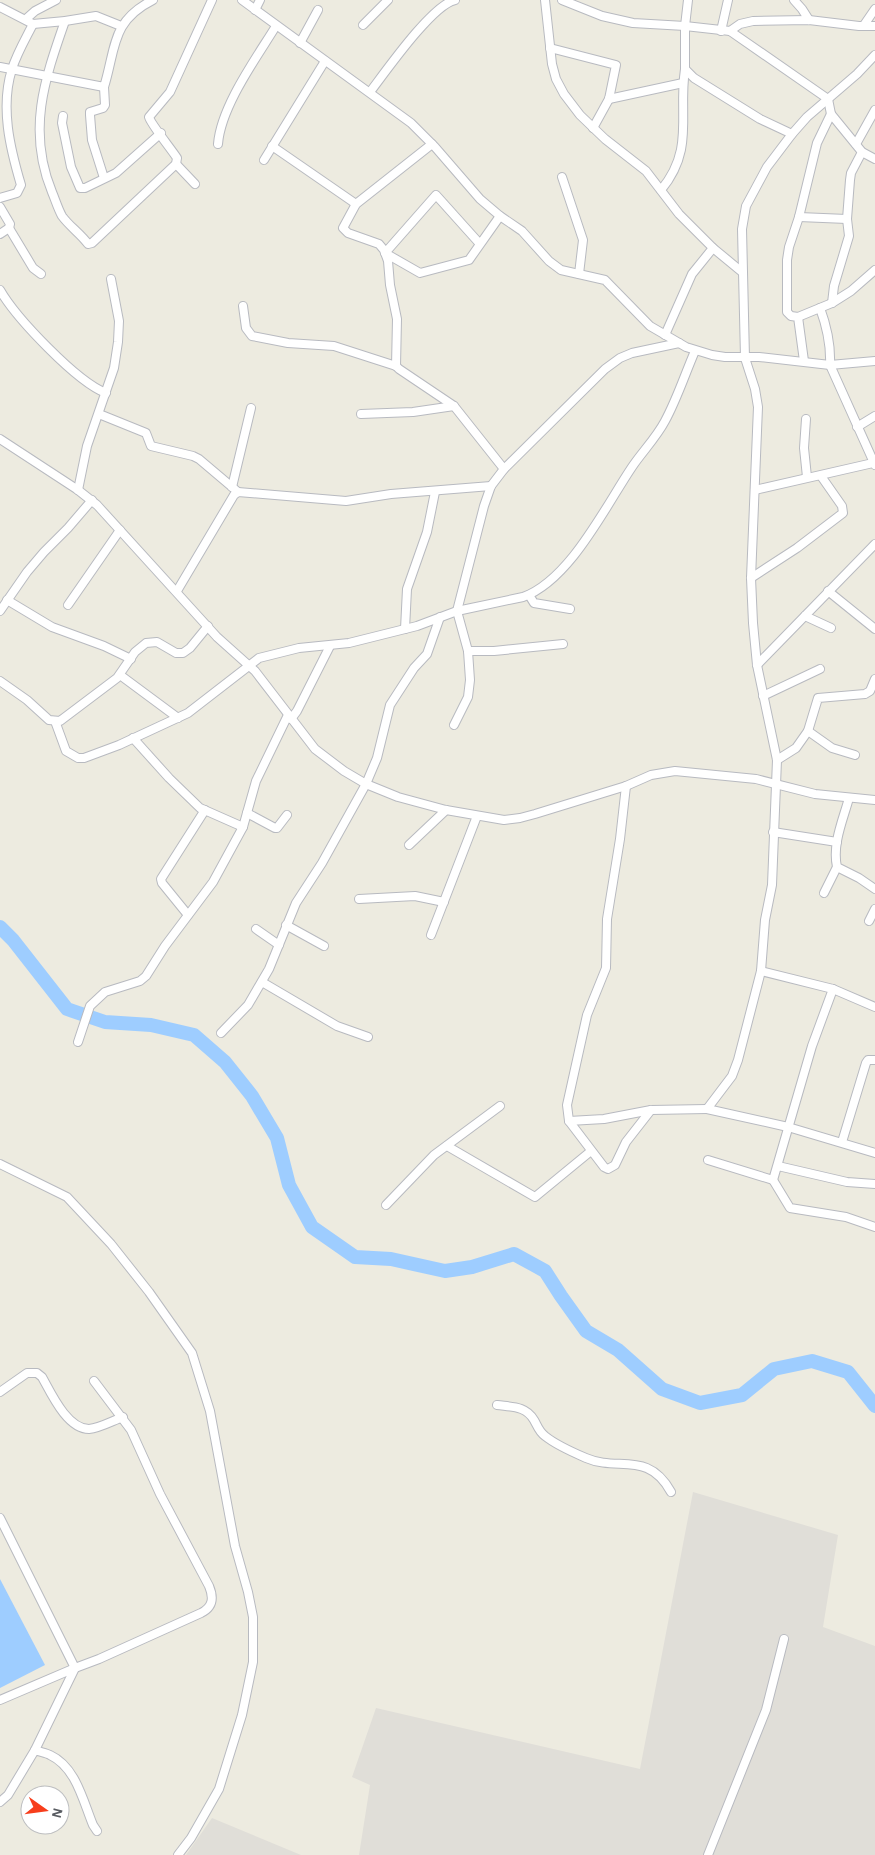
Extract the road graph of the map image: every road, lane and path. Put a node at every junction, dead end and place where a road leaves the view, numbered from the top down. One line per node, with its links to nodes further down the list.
1 (56, 0): 19 (street)
2 (153, 0): 23 (street)
3 (212, 0): 46 (street)
4 (242, 0): 16 (street)
5 (260, 0): 16 (street)
6 (388, 0): 21 (street)
7 (455, 0): 13 (street)
8 (546, 0): 30 (street)
9 (562, 0): 25 (street)
10 (688, 0): 25 (street)
11 (728, 0): 27 (street)
12 (794, 0): 18 (street)
13 (447, 1): 39 (street)
14 (0, 7): 19 (street)
15 (875, 9): 22 (street)
16 (255, 10): 24 (street)
17 (318, 10): 29 (street)
18 (809, 20): 22 (street); 28 (street)
19 (30, 21): 20 (street); 34 (street)
20 (65, 21): 23 (street); 36 (street)
21 (363, 25)
22 (864, 25): 26 (street)
23 (121, 26): 38 (street)
24 (276, 26): 29 (street); 48 (street)
25 (685, 26): 27 (street); 35 (street)
26 (875, 26)
27 (721, 31): 28 (street)
28 (730, 31): 41 (street)
29 (300, 43): 32 (street)
30 (550, 48): 40 (street); 45 (street)
31 (875, 55): 41 (street)
32 (325, 61): 39 (street); 51 (street)
33 (0, 67): 34 (street)
34 (12, 69): 36 (street); 60 (street)
35 (685, 69): 37 (street); 47 (street)
36 (48, 76): 38 (street); 55 (street)
37 (683, 83): 40 (street); 59 (street)
38 (104, 87): 57 (street)
39 (370, 92): 49 (street)
40 (610, 99): 45 (street)
41 (828, 99): 43 (street); 47 (street)
42 (875, 110): 50 (street)
43 (831, 114): 50 (street); 64 (street)
44 (63, 116): 57 (street)
45 (593, 128): 59 (street)
46 (161, 133): 55 (street); 57 (street)
47 (792, 134): 72 (street)
48 (218, 144)
49 (432, 144): 61 (street); 63 (street)
50 (856, 144): 52 (street)
51 (272, 146): 54 (street); 61 (street)
52 (862, 152): 53 (street); 65 (street)
53 (875, 159)
54 (264, 160)
55 (176, 164): 58 (street)
56 (562, 177): 74 (street)
57 (104, 178)
58 (195, 184)
59 (661, 190): 69 (street)
60 (0, 198)
61 (356, 204): 70 (street)
62 (0, 207): 66 (street)
63 (500, 216): 68 (street); 74 (street)
64 (799, 217): 65 (street); 81 (street)
65 (847, 219): 78 (street)
66 (10, 228): 67 (street); 73 (street)
67 (0, 234)
68 (480, 244): 70 (street); 70 (street)
69 (713, 248): 72 (street); 82 (street)
70 (385, 253): 89 (street)
71 (875, 270): 78 (street)
72 (742, 272): 85 (street)
73 (40, 274)
74 (580, 274): 82 (street)
75 (111, 278): 90 (street)
76 (0, 290): 77 (street)
77 (3, 302): 90 (street)
78 (832, 303): 80 (street)
79 (243, 306): 89 (street)
80 (820, 308): 81 (street); 88 (street)
81 (798, 318): 86 (street)
82 (665, 335): 83 (street)
83 (679, 343): 84 (street); 100 (street)
84 (695, 350): 85 (street); 114 (street)
85 (745, 358): 86 (street); 106 (street)
86 (804, 361): 88 (street)
87 (875, 361): 88 (street)
88 (830, 365): 97 (street)
89 (396, 366): 91 (street)
90 (106, 393): 93 (street)
91 (454, 406): 94 (street); 100 (street)
92 (251, 408): 105 (street)
93 (99, 414): 104 (street); 105 (street)
94 (361, 414)
95 (875, 416): 97 (street)
96 (806, 419): 102 (street)
97 (858, 428): 99 (street)
98 (0, 439): 104 (street)
99 (874, 464): 101 (street)
100 (504, 470): 103 (street)
101 (821, 476): 102 (street); 111 (street)
102 (807, 477): 106 (street)
103 (491, 486): 107 (street); 119 (street)
104 (78, 490): 108 (street)
105 (235, 490): 107 (street); 112 (street)
106 (755, 490): 111 (street)
107 (434, 492): 125 (street)
108 (92, 500): 109 (street); 115 (street)
109 (120, 530): 112 (street); 116 (street)
110 (875, 544): 113 (street)
111 (751, 578): 130 (street)
112 (177, 591): 122 (street)
113 (828, 591): 120 (street); 124 (street)
114 (529, 595): 117 (street); 119 (street)
115 (7, 600): 118 (street); 129 (street)
116 (68, 605)
117 (570, 609)
118 (0, 611)
119 (456, 611): 121 (street); 128 (street)
120 (805, 616): 123 (street); 130 (street)
121 (440, 617): 125 (street); 145 (street)
122 (208, 626): 129 (street); 131 (street)
123 (831, 628)
124 (875, 628)
125 (405, 629): 127 (street)
126 (563, 644): 128 (street)
127 (330, 646): 131 (street); 137 (street)
128 (468, 651): 140 (street)
129 (131, 659): 133 (street)
130 (757, 665): 136 (street)
131 (250, 666): 137 (street); 138 (street)
132 (820, 669): 136 (street)
133 (120, 675): 138 (street); 139 (street)
134 (875, 679): 141 (street)
135 (0, 681): 139 (street)
136 (763, 696): 144 (street)
137 (290, 717): 145 (street); 152 (street)
138 (178, 718): 142 (street)
139 (55, 721): 142 (street)
140 (454, 725)
141 (808, 731): 143 (street); 144 (street)
142 (133, 738): 150 (street)
143 (855, 755)
144 (777, 760): 146 (street)
145 (366, 784): 151 (street); 167 (street)
146 (775, 784): 147 (street); 148 (street); 156 (street)
147 (626, 786): 154 (street); 183 (street)
148 (849, 798): 149 (street); 157 (street)
149 (875, 800)
150 (205, 810): 155 (street); 165 (street)
151 (446, 810): 154 (street); 158 (street)
152 (247, 813): 153 (street); 155 (street)
153 (287, 815)
154 (477, 816): 163 (street)
155 (243, 828): 165 (street)
156 (773, 832): 157 (street); 172 (street)
157 (837, 842): 159 (street)
158 (409, 845)
159 (837, 867): 160 (street); 161 (street)
160 (875, 890)
161 (824, 893)
162 (359, 899): 163 (street)
163 (444, 902): 169 (street)
164 (875, 908): 166 (street)
165 (188, 915): 178 (street)
166 (868, 921)
167 (286, 925): 170 (street); 171 (street)
168 (256, 929): 170 (street)
169 (431, 935)
170 (279, 945): 173 (street)
171 (324, 946)
172 (761, 970): 174 (street); 181 (street)
173 (262, 982): 176 (street); 177 (street)
174 (833, 989): 175 (street); 184 (street)
175 (875, 1007)
176 (221, 1033)
177 (368, 1036)
178 (79, 1040)
179 (875, 1060): 185 (street)
180 (500, 1106): 186 (street)
181 (707, 1109): 182 (street); 184 (street)
182 (651, 1110): 183 (street); 187 (street)
183 (569, 1121): 187 (street)
184 (788, 1127): 185 (street); 191 (street)
185 (842, 1142): 188 (street)
186 (447, 1146): 187 (street); 194 (street)
187 (591, 1150)
188 (875, 1153)
189 (708, 1160): 192 (street)
190 (0, 1164): 208 (street)
191 (778, 1166): 192 (street); 193 (street)
192 (773, 1180): 195 (street)
193 (875, 1184)
194 (386, 1205)
195 (875, 1227)
196 (94, 1381): 199 (street)
197 (0, 1392): 199 (street)
198 (497, 1405): 200 (street)
199 (123, 1417): 203 (street)
200 (671, 1492)
201 (0, 1518): 203 (street)
202 (784, 1639): 209 (street)
203 (75, 1668): 204 (street); 205 (street)
204 (0, 1700)
205 (35, 1750): 206 (street); 207 (street)
206 (0, 1802)
207 (97, 1831)
208 (178, 1855)
209 (708, 1855)

